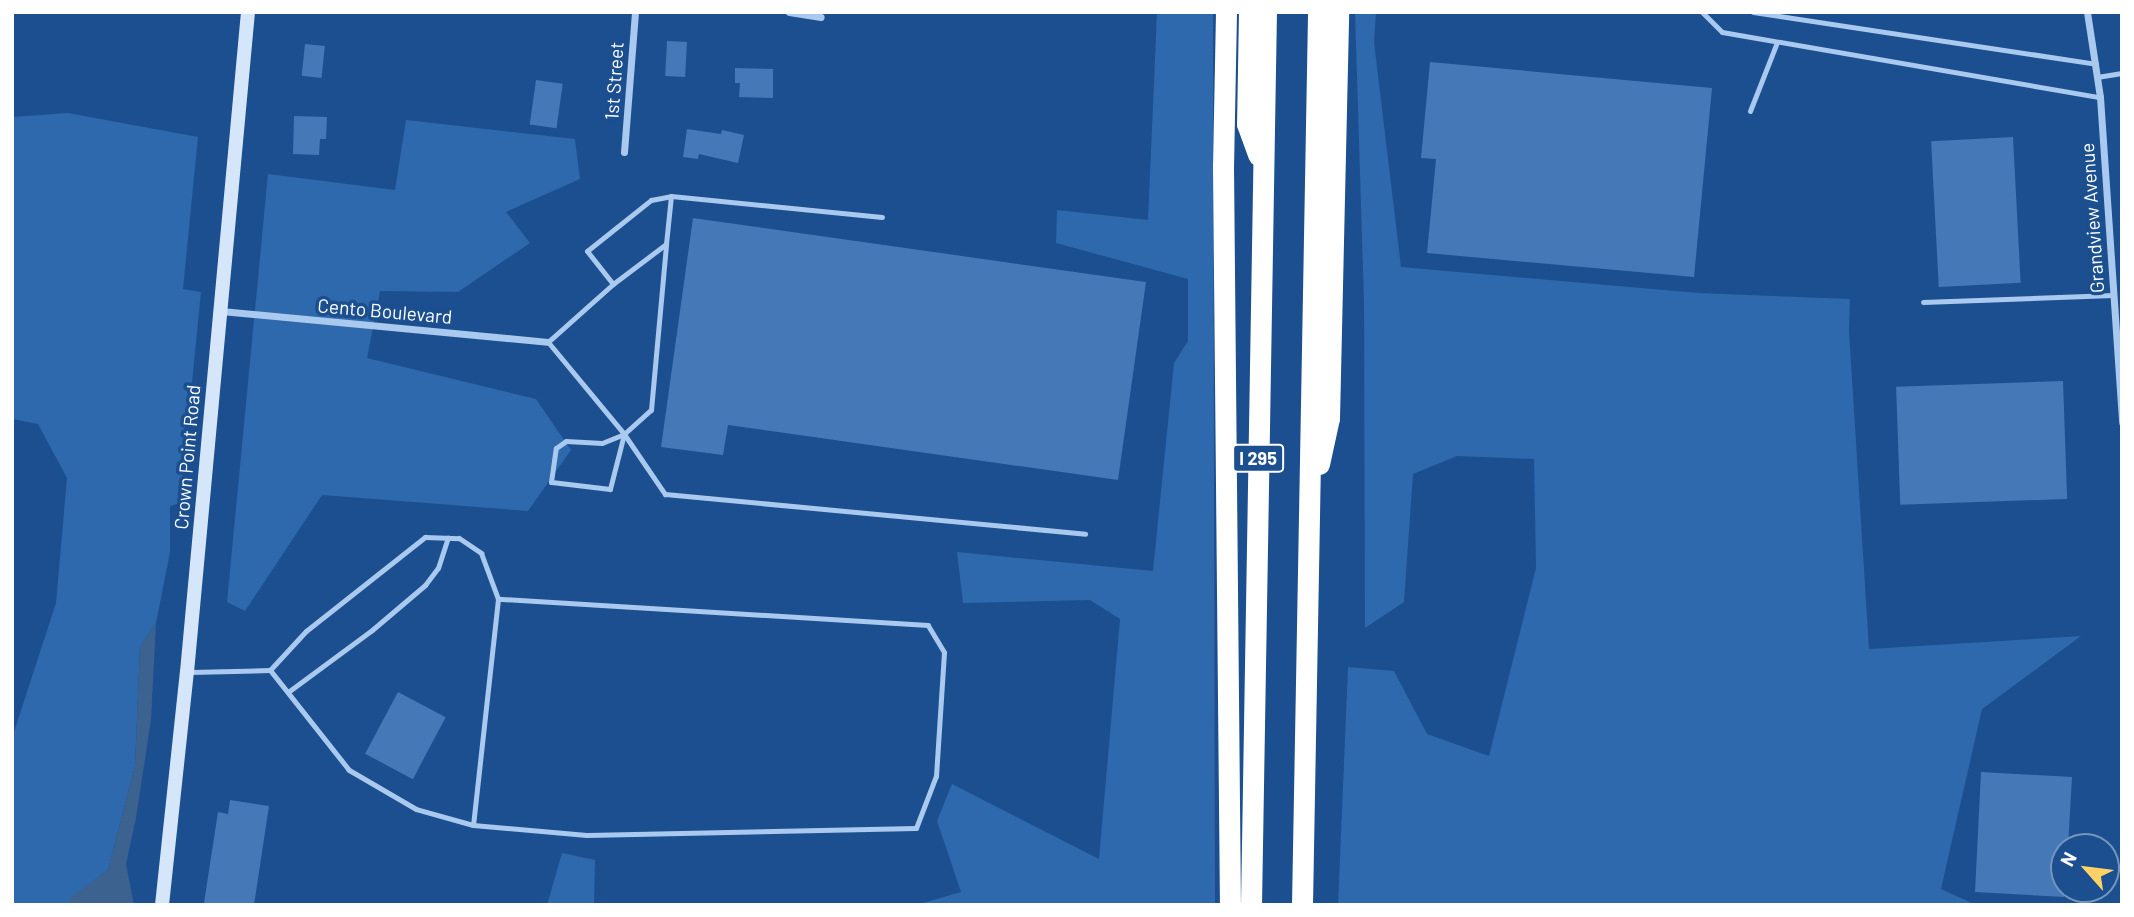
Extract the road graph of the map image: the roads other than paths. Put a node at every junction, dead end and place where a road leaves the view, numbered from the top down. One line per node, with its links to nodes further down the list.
1 (248, 12): 27 (main road, Crown Point Road)
2 (635, 12): 19 (street, 1st Street)
3 (789, 12): 12 (street)
4 (1226, 12): 40 (highway)
5 (1249, 12): 20 (highway)
6 (1266, 12): 20 (highway, I 295)
7 (1318, 12): 31 (highway, I 295)
8 (1338, 12): 31 (highway)
9 (1702, 12): 13 (lane)
10 (1753, 12): 14 (lane)
11 (2087, 12): 14 (street, Grandview Avenue)
12 (821, 17)
13 (1777, 41): 17 (lane); 18 (lane)
14 (2096, 64): 16 (street, Grandview Avenue)
15 (2122, 73): 16 (lane)
16 (2097, 77): 17 (street, Grandview Avenue)
17 (2100, 97): 25 (street, Grandview Avenue)
18 (1750, 111)
19 (624, 152)
20 (1263, 171): 41 (highway, I 295)
21 (671, 196): 22 (lane); 23 (lane); 24 (lane)
22 (882, 217)
23 (666, 244): 24 (lane); 30 (lane)
24 (613, 284): 28 (lane)
25 (2113, 295): 26 (lane); 29 (street, Grandview Avenue)
26 (1923, 302)
27 (220, 311): 28 (street, Cento Boulevard); 36 (main road, Crown Point Road)
28 (548, 342): 30 (lane)
29 (2122, 422)
30 (624, 434): 30 (lane); 32 (lane)
31 (1309, 511): 42 (highway, I 295)
32 (1085, 534)
33 (448, 538): 34 (lane); 35 (lane); 37 (lane)
34 (498, 599): 38 (lane); 38 (lane)
35 (270, 670): 36 (lane); 37 (lane)
36 (187, 672): 39 (main road, Crown Point Road)
37 (288, 692): 38 (lane)
38 (474, 825)
39 (162, 905)
40 (1230, 905)
41 (1251, 905)
42 (1302, 905)

